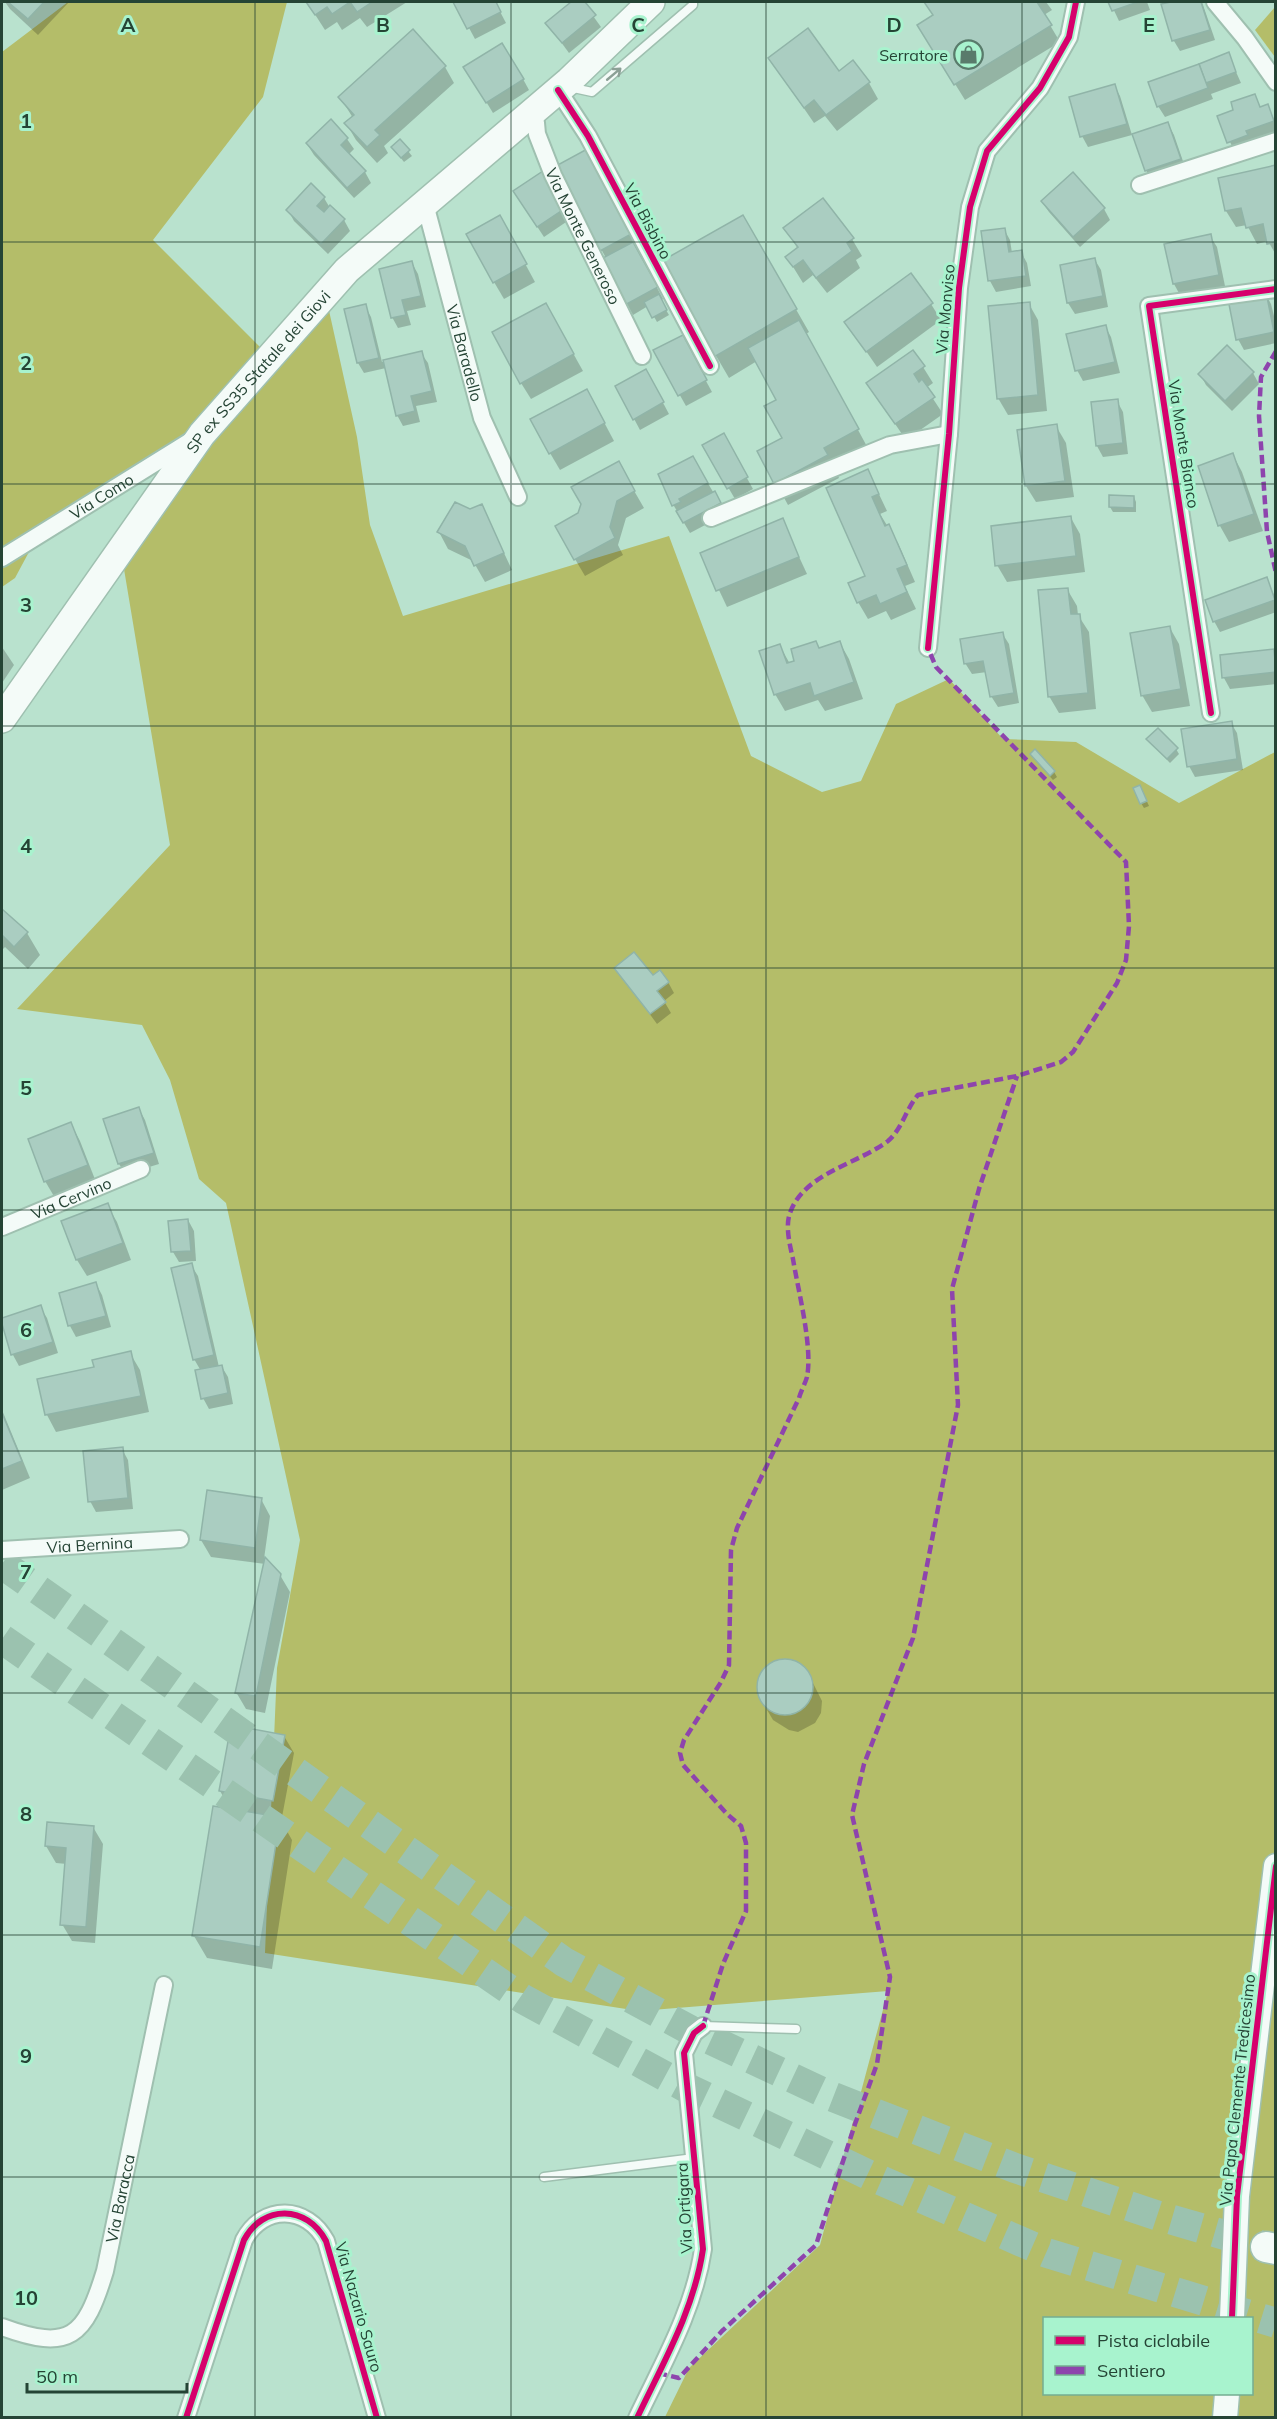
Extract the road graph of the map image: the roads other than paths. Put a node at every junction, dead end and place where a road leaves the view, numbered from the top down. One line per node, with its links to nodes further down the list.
1 (651, 2): 7 (main road, SP ex SS35 Statale dei Giovi)
2 (672, 2): 7 (main road, SP ex SS35 Statale dei Giovi)
3 (693, 2): 7 (lane, one-way to 3)
4 (1076, 2): 16 (street, Via Monviso)
5 (1215, 2): 6 (street)
6 (1275, 82)
7 (565, 84): 8 (main road, SP ex SS35 Statale dei Giovi); 14 (street, Via Bisbino)
8 (530, 114): 11 (main road, SP ex SS35 Statale dei Giovi); 13 (street, Via Monte Generoso)
9 (1275, 141): 10 (street)
10 (1140, 185)
11 (424, 204): 15 (main road, SP ex SS35 Statale dei Giovi); 17 (street, Via Baradello)
12 (1275, 289): 21 (street, Via Monte Bianco)
13 (642, 356)
14 (710, 366)
15 (202, 434): 19 (street, Via Como); 22 (main road, SP ex SS35 Statale dei Giovi)
16 (949, 434): 18 (street); 20 (street, Via Monviso)
17 (518, 497)
18 (711, 518)
19 (2, 558)
20 (928, 648)
21 (1211, 713)
22 (2, 719)
23 (141, 1169): 24 (street, Via Cervino)
24 (2, 1227)
25 (180, 1539): 26 (street, Via Bernina)
26 (2, 1550)
27 (1275, 1866): 33 (street, Via Papa Clemente Tredicesimo)
28 (164, 1984): 34 (street, Via Baracca)
29 (703, 2026): 30 (lane); 31 (street, Via Ortigara)
30 (796, 2029)
31 (695, 2157): 32 (lane, Via Ortigara); 38 (street, Via Ortigara)
32 (544, 2177)
33 (1232, 2317)
34 (2, 2327)
35 (1227, 2395): 39 (street)
36 (186, 2418): 37 (street, Via Nazario Sauro)
37 (376, 2418)
38 (637, 2418)
39 (1225, 2418)

